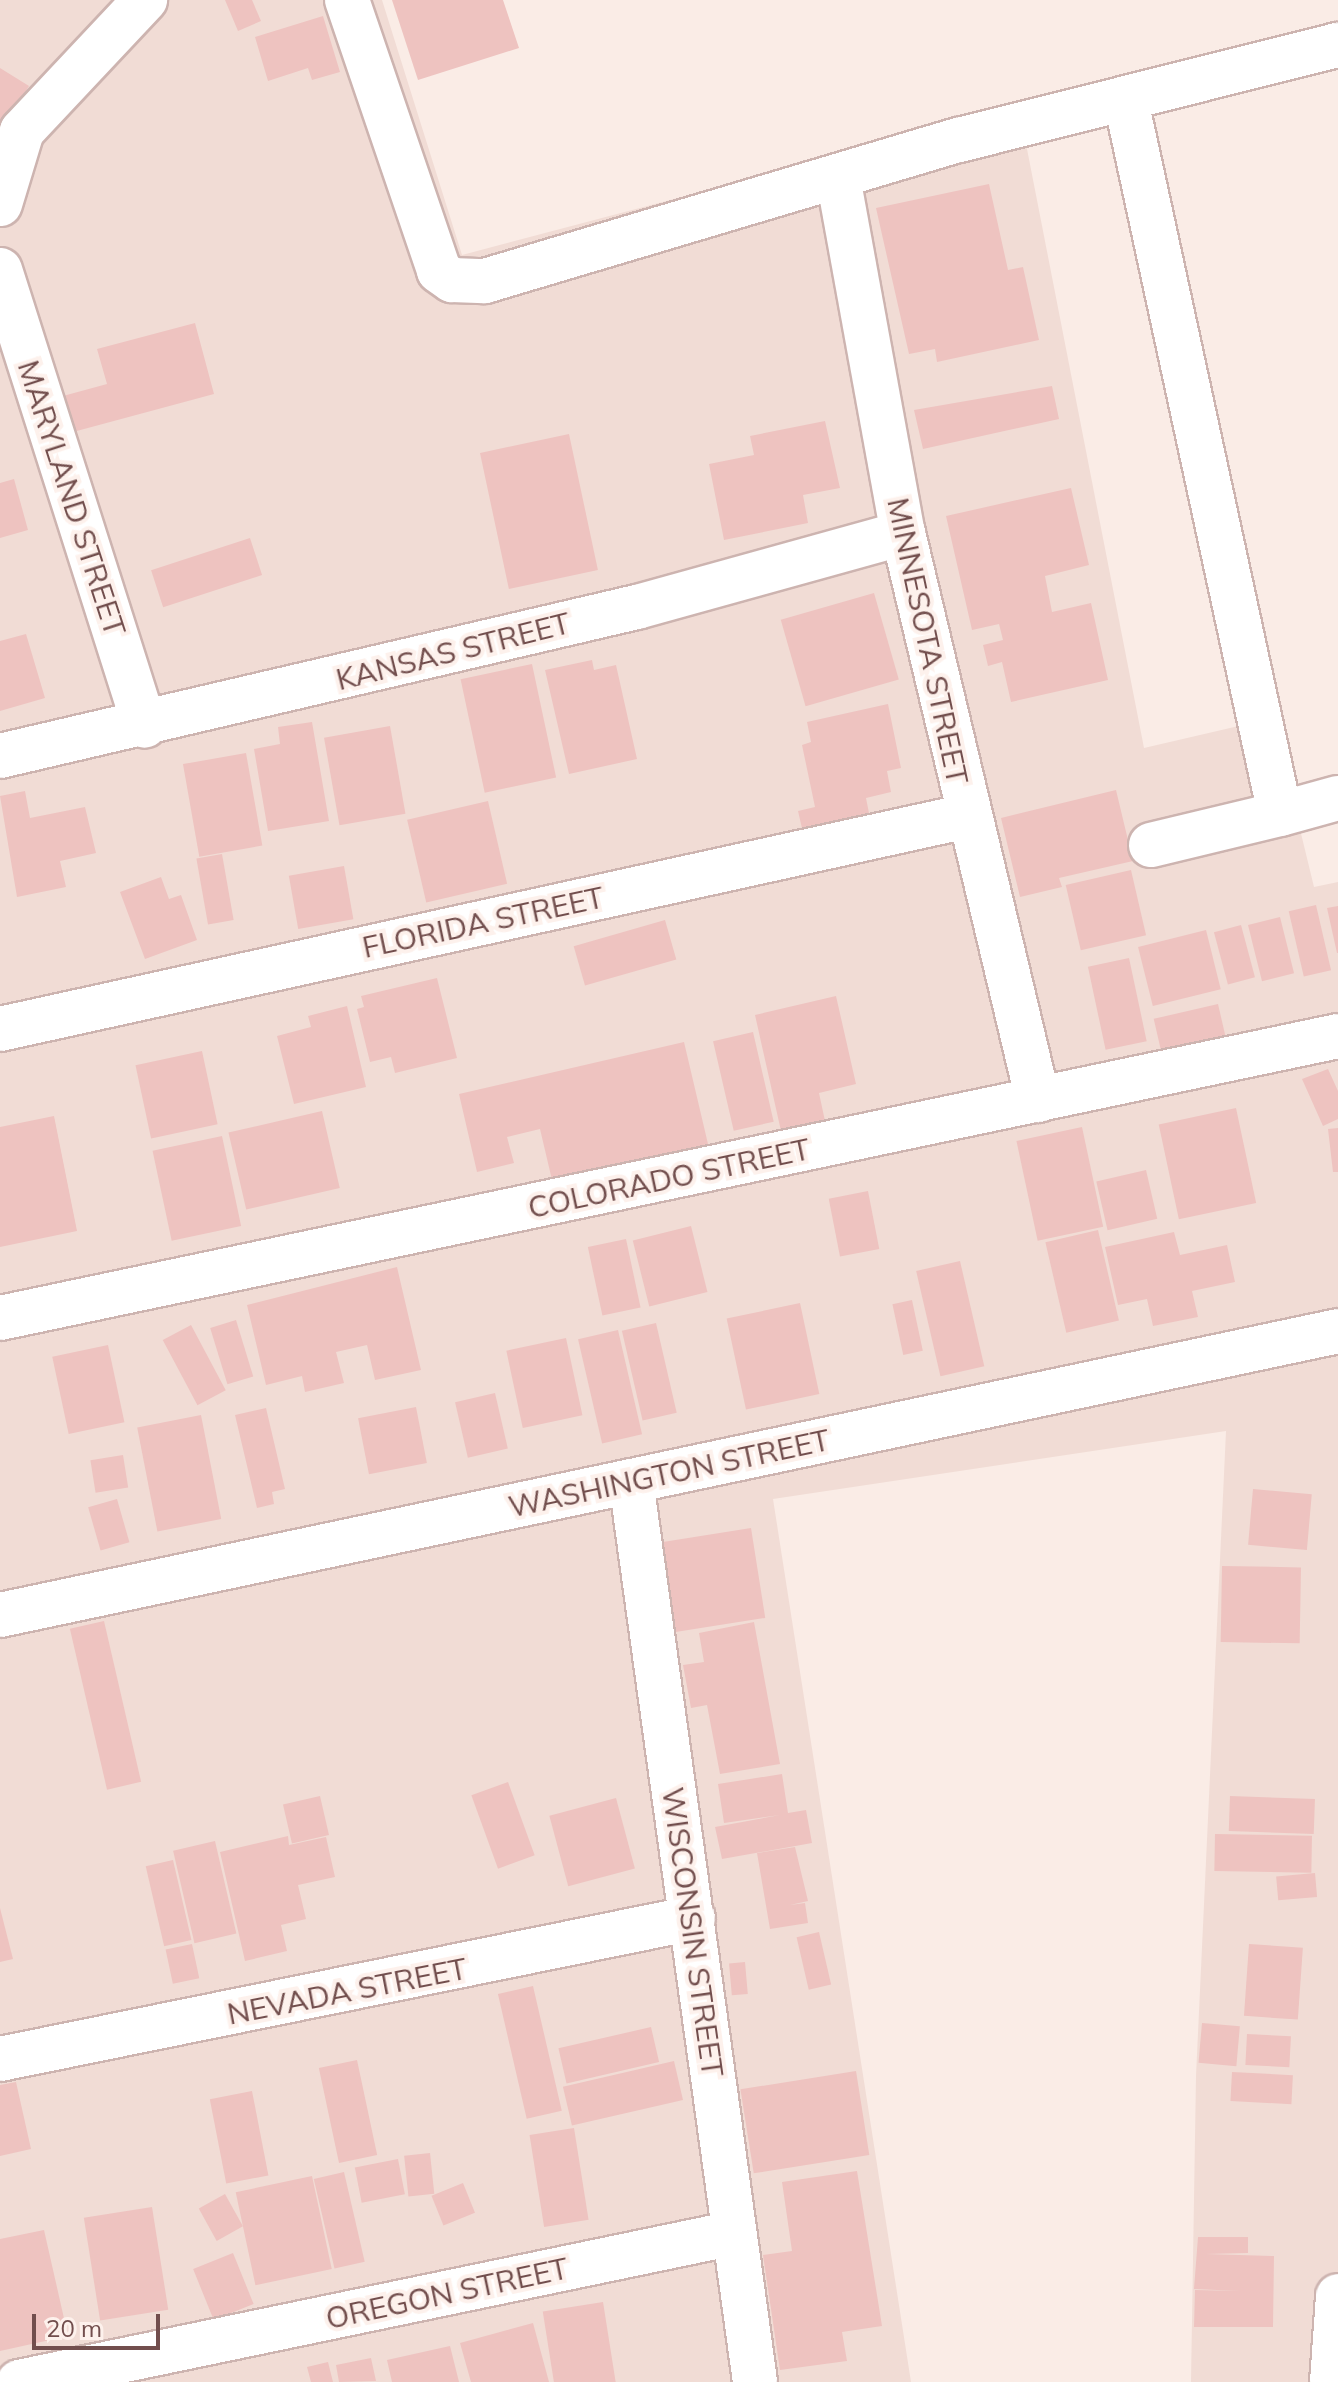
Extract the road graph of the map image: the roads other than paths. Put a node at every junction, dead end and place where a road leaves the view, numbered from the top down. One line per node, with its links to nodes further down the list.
1 (145, 0): 6 (street)
2 (347, 0): 5 (street)
3 (1338, 45): 4 (street)
4 (1126, 101): 5 (street); 12 (street)
5 (838, 177): 8 (street, MINNESOTA STREET)
6 (0, 204)
7 (0, 270): 9 (street, MARYLAND STREET)
8 (903, 533): 9 (street, KANSAS STREET); 13 (street, MINNESOTA STREET)
9 (145, 726): 10 (street, KANSAS STREET)
10 (0, 756)
11 (1338, 798): 12 (street)
12 (1280, 814): 14 (street)
13 (967, 816): 15 (street, FLORIDA STREET); 17 (street, MINNESOTA STREET)
14 (1151, 845)
15 (0, 1029)
16 (1338, 1036): 17 (street, COLORADO STREET)
17 (1038, 1100): 18 (street, COLORADO STREET)
18 (0, 1318)
19 (1338, 1331): 20 (street, WASHINGTON STREET)
20 (631, 1481): 21 (street, WASHINGTON STREET); 22 (street, WISCONSIN STREET)
21 (0, 1615)
22 (693, 1918): 23 (street, NEVADA STREET); 24 (street, WISCONSIN STREET)
23 (0, 2059)
24 (734, 2233): 26 (street, OREGON STREET); 27 (street, WISCONSIN STREET)
25 (1338, 2296): 28 (street)
26 (19, 2382)
27 (755, 2382)
28 (1332, 2382)

